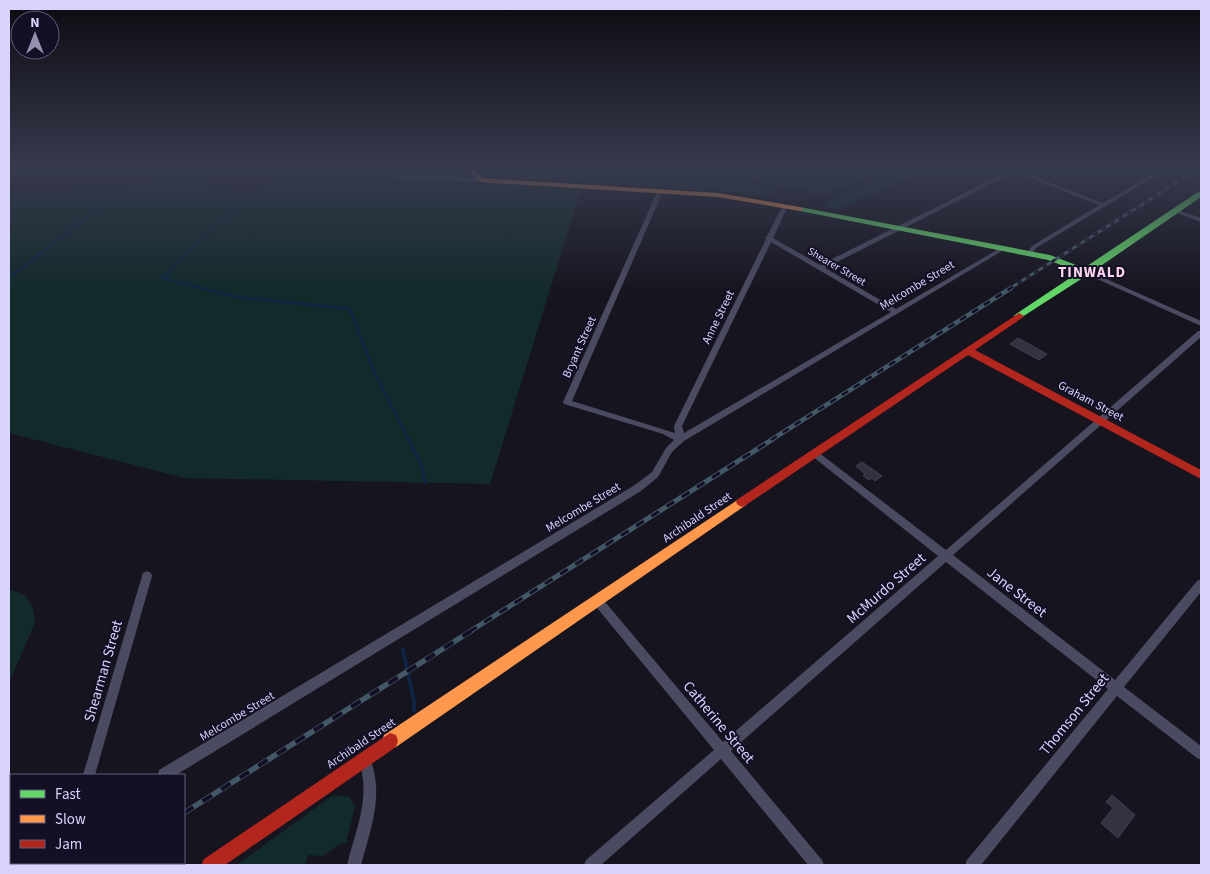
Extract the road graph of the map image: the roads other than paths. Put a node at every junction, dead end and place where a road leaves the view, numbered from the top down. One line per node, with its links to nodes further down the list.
1 (652, 210): 19 (street, Bryant Street)
2 (783, 210): 9 (street, Anne Street)
3 (805, 210): 8 (main road)
4 (936, 210): 8 (street)
5 (1095, 210): 11 (street)
6 (1176, 211): 7 (street); 13 (main road, Archibald Street)
7 (1201, 220)
8 (900, 228): 10 (main road); 12 (street)
9 (768, 238): 12 (street, Shearer Street); 19 (street, Anne Street)
10 (1004, 248): 11 (main road); 14 (street, Melcombe Street)
11 (1029, 254): 13 (main road)
12 (820, 268): 14 (street, Shearer Street)
13 (1086, 272): 15 (street); 17 (main road, Archibald Street)
14 (896, 312): 19 (street, Melcombe Street)
15 (1201, 324)
16 (1201, 333): 18 (street, McMurdo Street)
17 (968, 351): 18 (main road, Graham Street); 20 (main road, Archibald Street)
18 (1100, 421): 21 (main road, Graham Street); 22 (street, McMurdo Street)
19 (681, 439): 31 (street, Melcombe Street)
20 (815, 454): 22 (street, Jane Street); 25 (main road, Archibald Street)
21 (1201, 475)
22 (945, 556): 26 (street, Jane Street); 27 (street, McMurdo Street)
23 (147, 576): 30 (street, Shearman Street)
24 (1201, 584): 26 (street, Thomson Street)
25 (597, 600): 27 (street, Catherine Street); 29 (main road, Archibald Street)
26 (1117, 688): 28 (street, Jane Street); 36 (street, Thomson Street)
27 (722, 751): 34 (street, McMurdo Street); 35 (street, Catherine Street)
28 (1201, 754)
29 (364, 757): 32 (main road, Archibald Street); 33 (street)
30 (88, 774)
31 (166, 774)
32 (210, 865)
33 (354, 865)
34 (591, 865)
35 (817, 865)
36 (972, 865)

